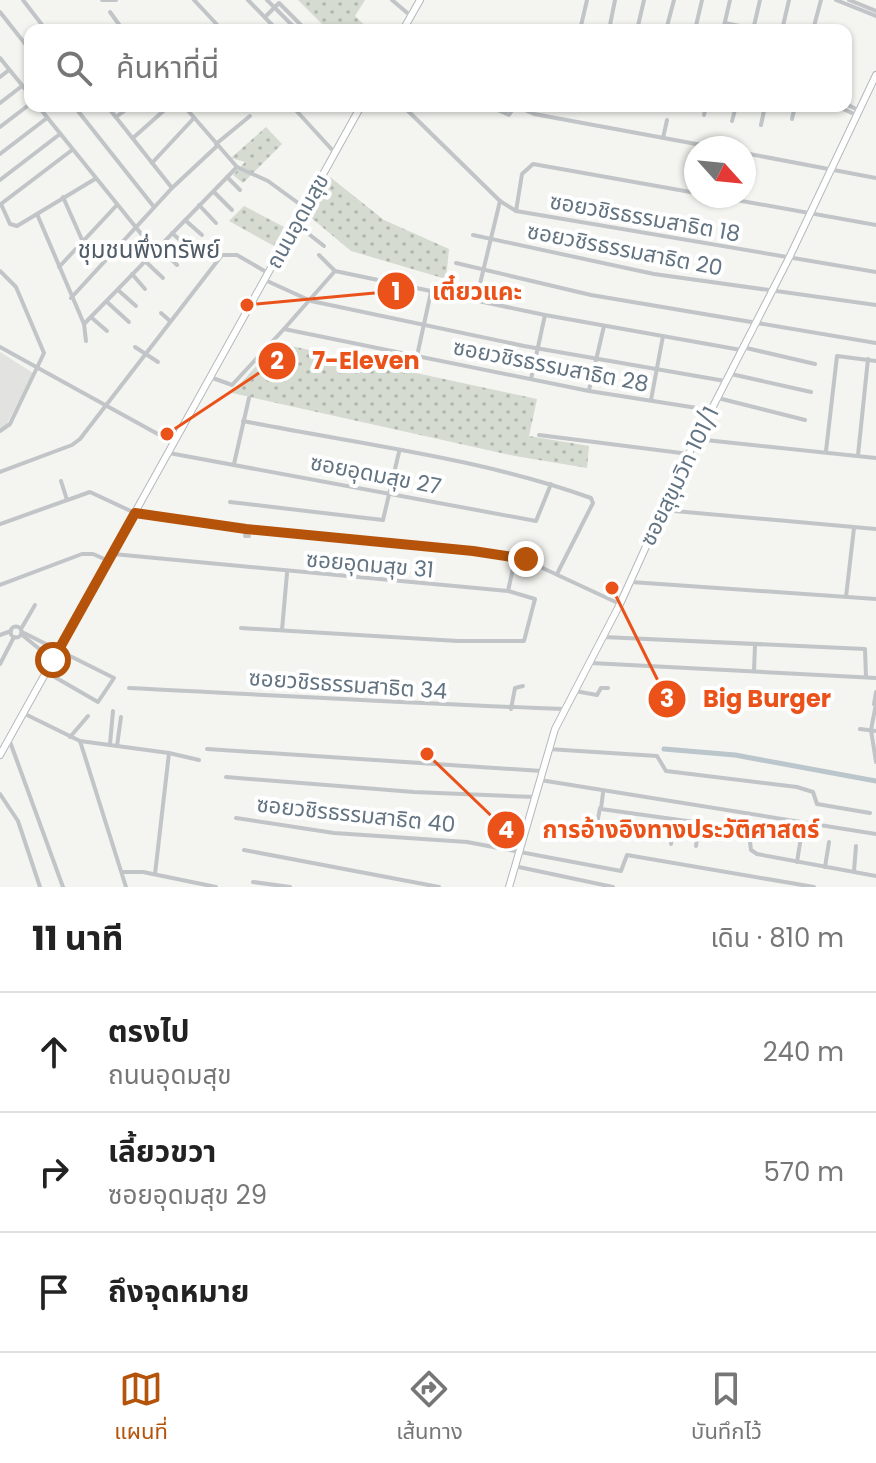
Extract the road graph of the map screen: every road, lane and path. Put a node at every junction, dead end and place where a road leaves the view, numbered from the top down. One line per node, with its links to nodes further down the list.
1 (23, 0): 27 (street)
2 (102, 0): 3 (street)
3 (116, 0)
4 (194, 0): 29 (street)
5 (248, 0): 25 (street)
6 (267, 0): 20 (street)
7 (392, 0): 24 (street)
8 (420, 0): 24 (street)
9 (587, 0): 34 (street)
10 (615, 0): 35 (street)
11 (644, 0): 36 (street)
12 (674, 0): 37 (street)
13 (702, 0): 38 (street)
14 (730, 0): 26 (street)
15 (760, 0): 40 (street)
16 (789, 0): 41 (street)
17 (821, 0): 42 (street)
18 (836, 0): 23 (street)
19 (849, 0): 23 (street)
20 (274, 7): 25 (street); 31 (street); 32 (street)
21 (0, 12): 43 (street)
22 (110, 12): 28 (street)
23 (876, 14)
24 (411, 16): 33 (street)
25 (265, 17): 30 (street)
26 (725, 23): 39 (street)
27 (41, 24)
28 (119, 24)
29 (216, 24)
30 (271, 24)
31 (291, 24)
32 (300, 24)
33 (407, 24)
34 (581, 24)
35 (610, 24)
36 (638, 24)
37 (668, 24)
38 (696, 24)
39 (729, 24)
40 (755, 24)
41 (783, 24)
42 (815, 24)
43 (24, 42)
44 (0, 58): 45 (street)
45 (9, 70): 47 (street); 48 (street)
46 (876, 75): 68 (street, ซอยสุขุมวิท 101/1)
47 (0, 77)
48 (22, 86): 49 (street); 50 (street)
49 (24, 88)
50 (0, 103)
51 (24, 109): 78 (street)
52 (852, 109): 68 (street)
53 (852, 111): 68 (street)
54 (42, 112): 72 (street)
55 (79, 112): 105 (street)
56 (112, 112): 71 (street)
57 (123, 112): 71 (street)
58 (162, 112): 80 (street)
59 (189, 112): 73 (street)
60 (297, 112): 85 (street)
61 (358, 112): 85 (street, ถนนอุดมสุข)
62 (409, 112): 100 (street, ซอยวชิรธรรมสาธิต 18)
63 (532, 112): 81 (street)
64 (705, 112): 69 (street)
65 (734, 112): 76 (street)
66 (764, 112): 77 (street)
67 (794, 112): 74 (street)
68 (857, 113): 90 (street, ซอยสุขุมวิท 101/1)
69 (704, 115)
70 (250, 116): 83 (street)
71 (116, 117): 80 (street)
72 (47, 118): 79 (street); 86 (street)
73 (194, 118): 83 (street); 88 (street)
74 (792, 119)
75 (667, 120): 81 (street)
76 (732, 121)
77 (761, 125)
78 (0, 127)
79 (60, 134): 84 (street); 94 (street)
80 (133, 138): 88 (street)
81 (663, 138): 82 (street)
82 (684, 142)
83 (217, 145): 89 (street); 95 (street)
84 (72, 150): 93 (street); 102 (street)
85 (335, 153): 106 (street, ถนนอุดมสุข)
86 (0, 154)
87 (756, 155): 90 (street)
88 (152, 163): 95 (street)
89 (237, 167): 91 (street); 106 (street)
90 (829, 170): 92 (street); 109 (street, ซอยสุขุมวิท 101/1)
91 (227, 177): 96 (street); 97 (street)
92 (876, 178)
93 (95, 179): 99 (street); 104 (street)
94 (0, 180)
95 (172, 188): 105 (street)
96 (240, 190)
97 (213, 191): 103 (street); 107 (street)
98 (684, 191): 108 (street)
99 (63, 197): 110 (street); 120 (street)
100 (500, 201): 108 (street, ซอยวชิรธรรมสาธิต 18); 119 (street)
101 (756, 203): 109 (street)
102 (1, 204): 110 (street)
103 (199, 205): 111 (street); 112 (street)
104 (116, 206): 115 (street); 120 (street)
105 (154, 207): 115 (street)
106 (305, 208): 113 (street, ถนนอุดมสุข)
107 (232, 210)
108 (516, 211): 125 (street, ซอยวชิรธรรมสาธิต 18)
109 (810, 213): 114 (street); 125 (street, ซอยสุขุมวิท 101/1)
110 (37, 214): 129 (street)
111 (185, 220): 116 (street); 117 (street)
112 (216, 223)
113 (296, 224): 121 (street); 135 (street, ถนนอุดมสุข)
114 (876, 225)
115 (134, 228): 123 (street); 142 (street)
116 (172, 233): 122 (street); 123 (street)
117 (202, 235)
118 (473, 235): 119 (street, ซอยวชิรธรรมสาธิต 20)
119 (491, 239): 130 (street); 141 (street, ซอยวชิรธรรมสาธิต 20)
120 (83, 242): 129 (street)
121 (324, 246)
122 (189, 248)
123 (157, 249): 126 (street); 128 (street)
124 (319, 255): 132 (street)
125 (789, 258): 133 (street, ซอยวชิรธรรมสาธิต 18); 141 (street, ซอยสุขุมวิท 101/1)
126 (145, 261): 134 (street); 136 (street)
127 (456, 263): 130 (street)
128 (177, 265)
129 (59, 267): 142 (street)
130 (483, 269): 137 (street); 150 (street)
131 (0, 271): 172 (street)
132 (335, 271): 140 (street); 143 (street)
133 (876, 272)
134 (132, 274): 138 (street); 139 (street)
135 (266, 276): 143 (street); 151 (street); 175 (street, ถนนอุดมสุข)
136 (163, 278)
137 (479, 288)
138 (145, 289)
139 (118, 290): 144 (street); 146 (street)
140 (431, 292): 148 (street); 154 (street)
141 (771, 292): 145 (street, ซอยวชิรธรรมสาธิต 20); 150 (street, ซอยสุขุมวิท 101/1)
142 (71, 298): 153 (street)
143 (311, 301): 154 (street); 156 (street)
144 (106, 302): 149 (street); 152 (street)
145 (876, 305)
146 (136, 306)
147 (161, 313): 151 (street)
148 (545, 315): 155 (street); 163 (street)
149 (92, 318): 153 (street); 157 (street)
150 (757, 320): 160 (street); 164 (street, ซอยสุขุมวิท 101/1)
151 (170, 321): 165 (street)
152 (129, 322)
153 (85, 324): 159 (street)
154 (425, 325): 163 (street); 166 (street)
155 (604, 326): 158 (street); 167 (street)
156 (284, 329): 166 (street, ซอยวชิรธรรมสาธิต 28); 175 (street)
157 (107, 331)
158 (663, 336): 164 (street); 173 (street)
159 (86, 341)
160 (876, 343)
161 (0, 347): 172 (street)
162 (135, 347): 165 (street)
163 (539, 348): 167 (street); 176 (street)
164 (742, 348): 171 (street); 174 (street, ซอยสุขุมวิท 101/1)
165 (145, 355): 170 (street); 183 (street)
166 (417, 356): 176 (street, ซอยวชิรธรรมสาธิต 28)
167 (598, 359): 173 (street); 178 (street)
168 (868, 359): 169 (street); 191 (street); 195 (street)
169 (876, 361)
170 (158, 362)
171 (815, 364)
172 (38, 369): 183 (street); 187 (street)
173 (657, 369): 177 (street); 182 (street)
174 (729, 373): 177 (street, ซอยสุขุมวิท 101/1); 179 (street)
175 (210, 377): 190 (street, ถนนอุดมสุข)
176 (531, 379): 178 (street, ซอยวชิรธรรมสาธิต 28)
177 (725, 381): 181 (street, ซอยสุขุมวิท 101/1)
178 (589, 391): 182 (street, ซอยวชิรธรรมสาธิต 28)
179 (811, 392)
180 (249, 398): 186 (street)
181 (716, 398): 184 (street, ซอยสุขุมวิท 101/1); 185 (street)
182 (651, 400): 184 (street, ซอยวชิรธรรมสาธิต 28)
183 (105, 407): 190 (street); 198 (street)
184 (710, 410): 189 (street, ซอยสุขุมวิท 101/1)
185 (805, 420)
186 (243, 421): 192 (street); 197 (street)
187 (0, 431)
188 (539, 435): 194 (street)
189 (696, 439): 191 (street); 194 (street, ซอยสุขุมวิท 101/1)
190 (174, 443): 193 (street, ถนนอุดมสุข)
191 (826, 451): 195 (street)
192 (399, 452): 200 (street); 201 (street)
193 (169, 453): 197 (street, ซอยอุดมสุข 27); 205 (street, ถนนอุดมสุข)
194 (689, 454): 204 (street, ซอยสุขุมวิท 101/1)
195 (858, 455): 196 (street)
196 (876, 458)
197 (234, 464): 201 (street, ซอยอุดมสุข 27)
198 (0, 472)
199 (61, 481): 202 (street)
200 (551, 484): 201 (street, ซอยอุดมสุข 27); 213 (street)
201 (391, 494): 203 (street)
202 (67, 500): 205 (street); 206 (street)
203 (230, 502)
204 (662, 510): 207 (street); 215 (street, ซอยสุขุมวิท 101/1)
205 (135, 513): 208 (street); 211 (street, ถนนอุดมสุข)
206 (0, 524)
207 (854, 528): 209 (street); 218 (street)
208 (246, 529): 210 (street); 212 (street)
209 (876, 529)
210 (249, 536)
211 (111, 558): 214 (street, ซอยอุดมสุข 31); 216 (street, ซอยอุดมสุข 31); 230 (street, ถนนอุดมสุข)
212 (515, 558): 213 (street); 217 (street)
213 (558, 572): 220 (street)
214 (287, 573): 217 (street, ซอยอุดมสุข 31); 224 (street)
215 (629, 581): 218 (street); 220 (street, ซอยสุขุมวิท 101/1)
216 (0, 585)
217 (508, 591): 224 (street)
218 (846, 597): 219 (street)
219 (876, 599)
220 (620, 604): 228 (street, ซอยสุขุมวิท 101/1)
221 (35, 605): 225 (street)
222 (241, 628): 224 (street)
223 (11, 631): 225 (street); 226 (street); 227 (street)
224 (282, 631)
225 (21, 632): 227 (street); 230 (street); 231 (street)
226 (0, 635)
227 (14, 637): 233 (street)
228 (603, 637): 229 (street); 232 (street, ซอยสุขุมวิท 101/1)
229 (755, 644): 234 (street); 236 (street)
230 (59, 650): 231 (street, ถนนอุดมสุข); 235 (street)
231 (53, 660): 235 (street, ถนนอุดมสุข)
232 (589, 663): 234 (street); 241 (street, ซอยสุขุมวิท 101/1)
233 (0, 664)
234 (754, 671): 236 (street)
235 (46, 672): 247 (street, ถนนอุดมสุข)
236 (866, 677): 237 (street)
237 (876, 678)
238 (523, 686): 244 (street)
239 (129, 688): 244 (street, ซอยวชิรธรรมสาธิต 34)
240 (608, 688): 241 (street)
241 (574, 691): 245 (street, ซอยสุขุมวิท 101/1)
242 (876, 692): 243 (street)
243 (875, 704): 251 (street)
244 (511, 709): 245 (street, ซอยวชิรธรรมสาธิต 34)
245 (564, 709): 258 (street, ซอยสุขุมวิท 101/1)
246 (113, 711): 255 (street)
247 (23, 713): 252 (street); 253 (street, ถนนอุดมสุข)
248 (88, 716): 252 (street)
249 (121, 717): 256 (street)
250 (860, 729): 251 (street)
251 (874, 731): 262 (street)
252 (70, 737): 254 (street)
253 (9, 738): 260 (street, ถนนอุดมสุข); 293 (street)
254 (80, 741): 255 (street); 286 (street)
255 (110, 745): 256 (street)
256 (117, 746): 259 (street)
257 (207, 749): 263 (street)
258 (548, 749): 263 (street, ซอยสุขุมวิท 101/1); 270 (street)
259 (169, 753): 261 (street); 288 (street)
260 (0, 755)
261 (199, 760)
262 (876, 762)
263 (542, 771): 265 (street, ซอยสุขุมวิท 101/1)
264 (226, 777): 268 (street)
265 (540, 780): 266 (street); 268 (street, ซอยสุขุมวิท 101/1)
266 (603, 793): 269 (street); 275 (street)
267 (0, 794): 292 (street)
268 (535, 797): 282 (street, ซอยสุขุมวิท 101/1)
269 (600, 808): 272 (street); 274 (street)
270 (870, 813)
271 (236, 818): 282 (street, ซอยวชิรธรรมสาธิต 40)
272 (674, 819): 273 (street); 278 (street)
273 (699, 823): 279 (street); 283 (street)
274 (596, 829)
275 (876, 834)
276 (801, 837): 283 (street)
277 (829, 842): 285 (street)
278 (671, 844)
279 (696, 846)
280 (856, 846): 287 (street)
281 (244, 850): 296 (street)
282 (519, 851): 284 (street, ซอยสุขุมวิท 101/1); 299 (street, ซอยวชิรธรรมสาธิต 40)
283 (797, 863): 285 (street)
284 (514, 866): 297 (street, ซอยสุขุมวิท 101/1); 298 (street)
285 (825, 867): 287 (street)
286 (122, 872): 288 (street); 294 (street)
287 (854, 872): 289 (street)
288 (155, 874): 295 (street)
289 (876, 876)
290 (253, 882): 291 (street)
291 (286, 886)
292 (40, 887)
293 (63, 887)
294 (126, 887)
295 (216, 887)
296 (439, 887)
297 (509, 887)
298 (613, 887)
299 (814, 887)

